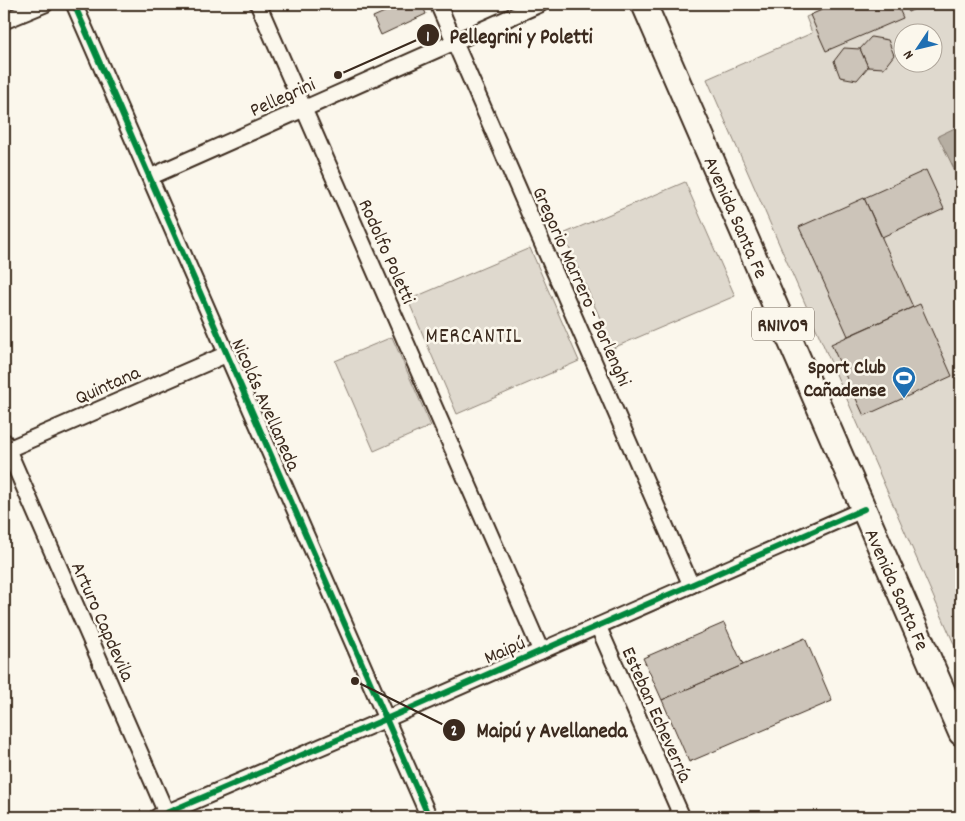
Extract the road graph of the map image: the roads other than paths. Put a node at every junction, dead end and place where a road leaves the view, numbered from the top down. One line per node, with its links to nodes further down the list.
1 (45, 4): 7 (street)
2 (74, 4): 10 (street, Nicolás Avellaneda)
3 (258, 4): 9 (street, Rodolfo Poletti)
4 (438, 4): 8 (street, Gregorio Marrero - Borlenghi)
5 (540, 4): 8 (street, Pellegrini)
6 (644, 4): 13 (main road, Avenida Santa Fe / RN1V09)
7 (4, 21)
8 (454, 41): 9 (street, Pellegrini); 14 (street, Gregorio Marrero - Borlenghi)
9 (304, 108): 10 (street, Pellegrini); 16 (street, Rodolfo Poletti)
10 (150, 177): 11 (street, Nicolás Avellaneda)
11 (227, 354): 12 (street, Quintana); 17 (street, Nicolás Avellaneda)
12 (5, 448): 19 (street, Arturo Capdevila)
13 (864, 509): 14 (street, Maipú); 18 (main road, Avenida Santa Fe / RN1V09)
14 (691, 585): 15 (street, Maipú)
15 (598, 626): 16 (street, Maipú); 21 (street, Esteban Echeverría)
16 (541, 651): 17 (street, Maipú)
17 (386, 719): 19 (street, Maipú); 20 (street, Nicolás Avellaneda)
18 (961, 733)
19 (163, 816)
20 (429, 817)
21 (682, 817)

